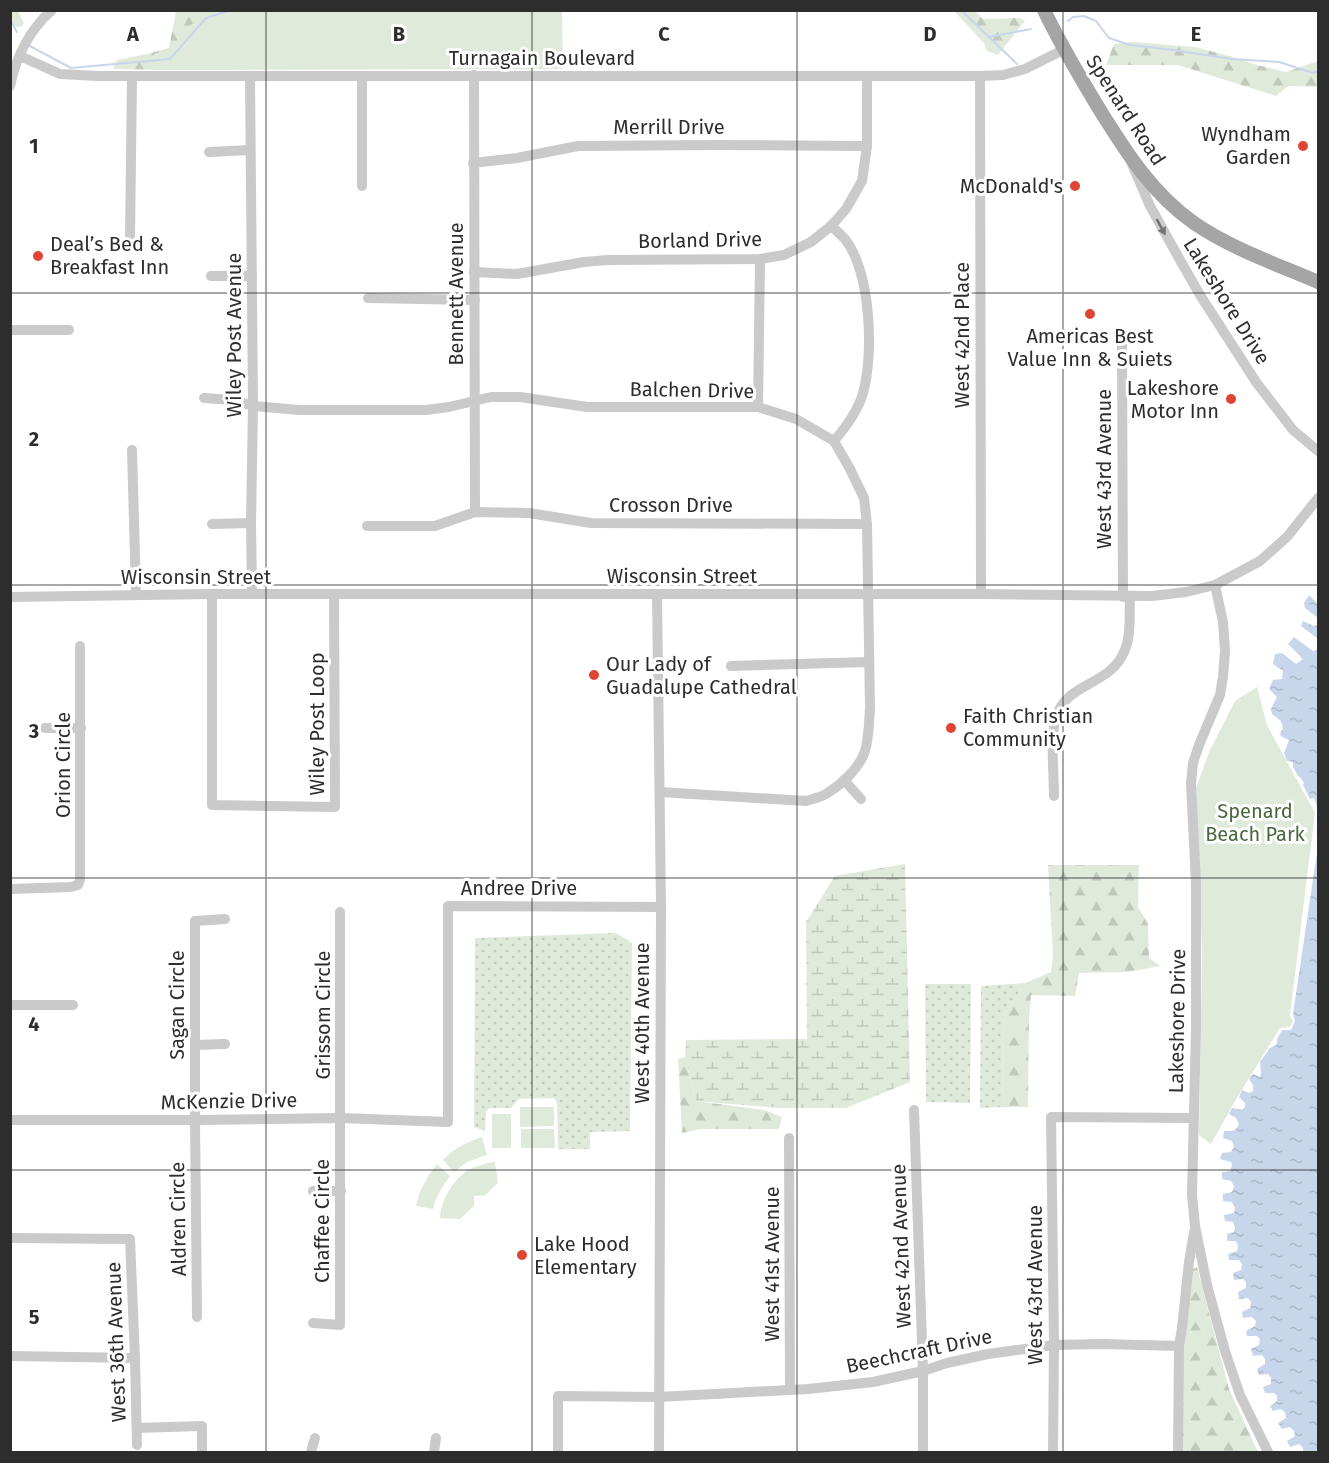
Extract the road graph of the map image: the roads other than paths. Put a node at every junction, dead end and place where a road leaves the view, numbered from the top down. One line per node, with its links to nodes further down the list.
1 (52, 10): 4 (street)
2 (1044, 10): 3 (main road, Spenard Road)
3 (1063, 50): 7 (street, Turnagain Boulevard); 15 (main road, Spenard Road)
4 (20, 56): 6 (street, Turnagain Boulevard); 11 (street)
5 (474, 75): 9 (street, Turnagain Boulevard); 10 (street, Turnagain Boulevard); 16 (street, Bennett Avenue)
6 (132, 76): 8 (street, Turnagain Boulevard); 21 (street)
7 (980, 76): 10 (street, Turnagain Boulevard); 51 (street, West 42nd Place)
8 (250, 77): 9 (street, Turnagain Boulevard); 13 (street, Wiley Post Avenue)
9 (362, 77): 17 (street)
10 (867, 77): 12 (street, Borland Drive)
11 (10, 86)
12 (867, 146): 16 (street, Merrill Drive); 20 (street, Borland Drive)
13 (250, 150): 14 (street); 25 (street, Wiley Post Avenue)
14 (209, 152)
15 (1128, 155): 18 (main road, Spenard Road); 19 (street, Lakeshore Drive)
16 (473, 164): 23 (street, Bennett Avenue)
17 (362, 186)
18 (1162, 195): 19 (street); 26 (main road, Spenard Road)
19 (1150, 206): 38 (street, Lakeshore Drive, one-way to 38)
20 (831, 226): 22 (street, Borland Drive); 36 (street)
21 (130, 239)
22 (759, 259): 23 (street, Borland Drive); 35 (street)
23 (474, 272): 28 (street, Bennett Avenue)
24 (212, 276): 25 (street)
25 (252, 276): 34 (street, Wiley Post Avenue)
26 (1318, 282)
27 (368, 298): 28 (street)
28 (475, 300): 33 (street, Bennett Avenue)
29 (10, 330): 30 (street)
30 (69, 330)
31 (1122, 341): 54 (street, West 43rd Avenue)
32 (204, 398): 34 (street, Balchen Drive)
33 (474, 400): 34 (street, Balchen Drive); 35 (street, Balchen Drive); 40 (street, Bennett Avenue)
34 (253, 406): 41 (street, Wiley Post Avenue)
35 (758, 407): 36 (street, Balchen Drive)
36 (834, 441): 43 (street, Balchen Drive)
37 (132, 450): 46 (street)
38 (1318, 451)
39 (1318, 498): 45 (street, Wisconsin Street)
40 (475, 512): 43 (street, Crosson Drive); 44 (street)
41 (251, 523): 42 (street); 48 (street, Wiley Post Avenue)
42 (212, 524)
43 (867, 524): 50 (street, Balchen Drive)
44 (367, 525)
45 (1215, 585): 54 (street, Wisconsin Street); 74 (street, Lakeshore Drive)
46 (136, 594): 47 (street, Wisconsin Street); 53 (street, Wisconsin Street)
47 (212, 594): 48 (street, Wisconsin Street); 52 (street, Wiley Post Loop)
48 (252, 594): 52 (street, Wisconsin Street)
49 (657, 594): 50 (street, Wisconsin Street); 52 (street, Wisconsin Street); 61 (street, West 40th Avenue)
50 (868, 594): 51 (street, Wisconsin Street); 56 (street, Balchen Drive)
51 (981, 594): 54 (street, Wisconsin Street)
52 (334, 595)
53 (10, 597)
54 (1126, 597): 62 (street, West 43rd Avenue)
55 (80, 646): 59 (street, Orion Circle)
56 (869, 662): 57 (street); 60 (street, Balchen Drive)
57 (731, 666)
58 (45, 728): 59 (street)
59 (81, 728): 64 (street, Orion Circle)
60 (844, 780): 61 (street, Balchen Drive); 63 (street)
61 (660, 792): 65 (street, West 40th Avenue)
62 (1054, 796)
63 (861, 799)
64 (10, 889)
65 (660, 907): 77 (street, Andree Drive); 91 (street, West 40th Avenue)
66 (340, 912): 73 (street, Grissom Circle)
67 (225, 919): 71 (street, Sagan Circle)
68 (10, 1005): 69 (street)
69 (73, 1005)
70 (225, 1044): 71 (street)
71 (195, 1045): 76 (street, Sagan Circle)
72 (914, 1110): 89 (street, West 42nd Avenue)
73 (341, 1118): 76 (street, McKenzie Drive); 77 (street, McKenzie Drive); 80 (street, Chaffee Circle)
74 (1193, 1118): 81 (street, Lakeshore Drive); 85 (street, West 43rd Avenue)
75 (10, 1120): 76 (street, McKenzie Drive)
76 (195, 1120): 83 (street, Aldren Circle)
77 (448, 1122)
78 (789, 1138): 90 (street, West 41st Avenue)
79 (313, 1191): 80 (street)
80 (340, 1191): 84 (street, Chaffee Circle)
81 (1195, 1226): 86 (street); 104 (street, Lakeshore Drive)
82 (10, 1238): 88 (street, West 36th Avenue)
83 (197, 1317)
84 (313, 1323)
85 (1054, 1345): 86 (street, Beechcraft Drive); 89 (street, Beechcraft Drive); 102 (street, West 43rd Avenue)
86 (1179, 1346): 103 (street)
87 (10, 1356): 88 (street)
88 (135, 1358): 92 (street, West 36th Avenue)
89 (922, 1371): 90 (street, Beechcraft Drive); 101 (street, West 42nd Avenue)
90 (790, 1389): 91 (street, Beechcraft Drive)
91 (659, 1397): 99 (street, Beechcraft Drive); 100 (street, West 40th Avenue)
92 (137, 1428): 95 (street, West 36th Avenue); 96 (street)
93 (436, 1437): 98 (street)
94 (315, 1438): 97 (street)
95 (137, 1445)
96 (202, 1452)
97 (311, 1452)
98 (434, 1452)
99 (558, 1452)
100 (659, 1452)
101 (922, 1452)
102 (1053, 1452)
103 (1178, 1452)
104 (1268, 1452)

